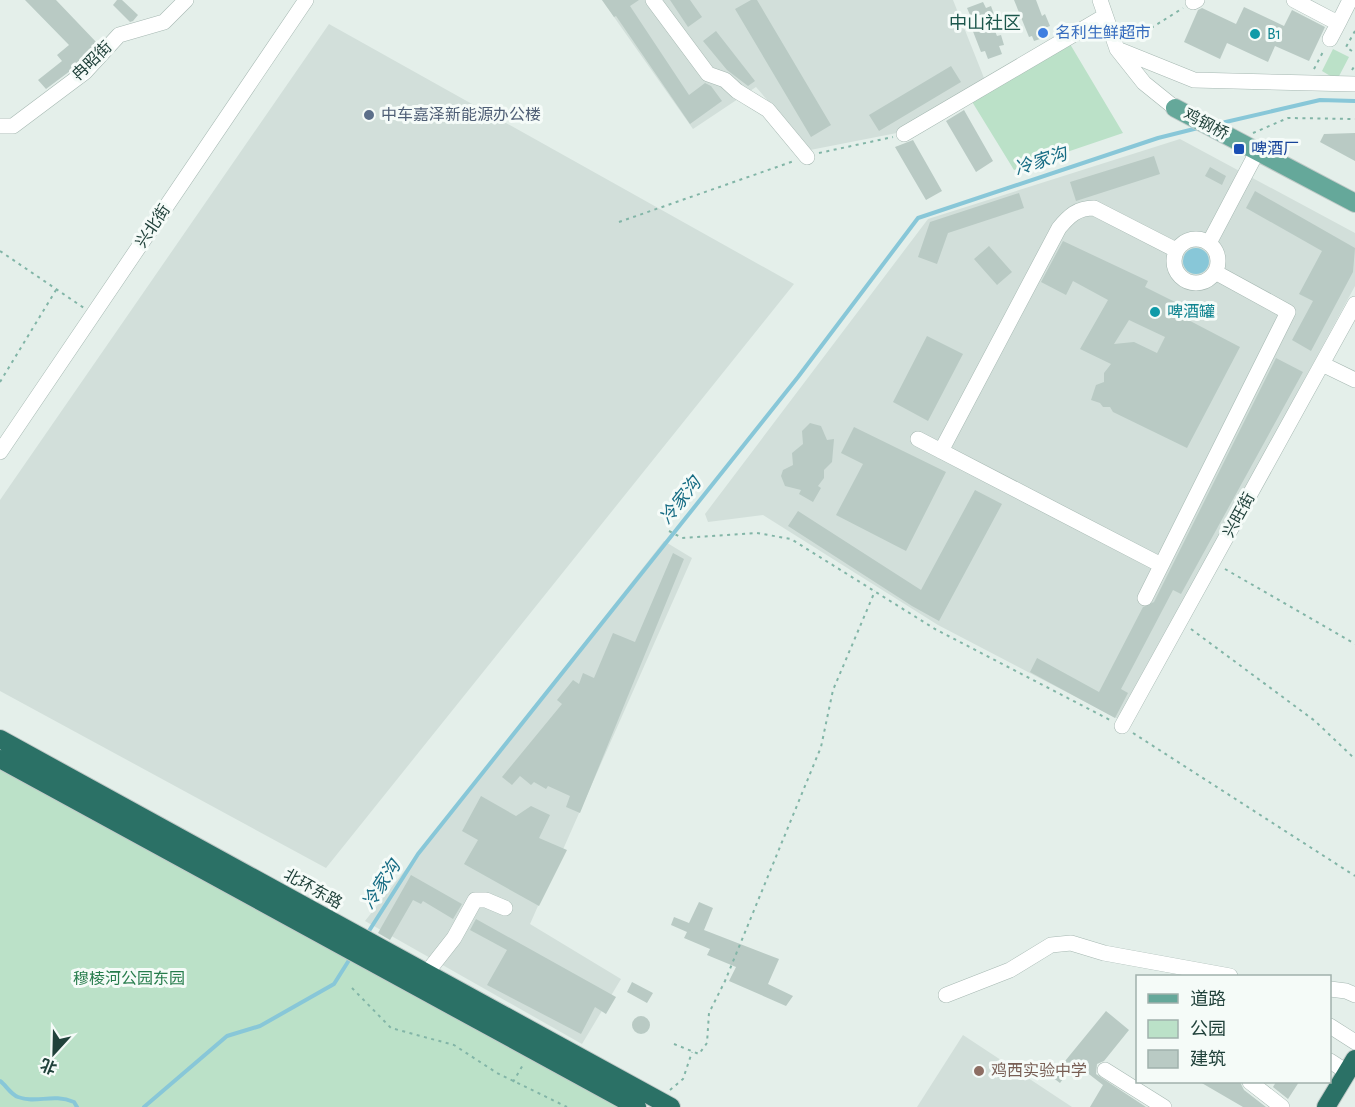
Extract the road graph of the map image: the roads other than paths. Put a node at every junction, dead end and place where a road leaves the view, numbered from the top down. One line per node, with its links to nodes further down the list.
1 (186, 0): 13 (street, 冉昭街)
2 (306, 0): 26 (street, 兴北街)
3 (653, 0): 16 (street)
4 (1100, 0): 7 (street)
5 (1294, 0): 8 (street)
6 (1350, 0): 8 (street)
7 (1105, 16): 10 (street); 14 (street)
8 (1340, 20): 9 (street)
9 (1330, 39)
10 (1117, 49): 11 (street); 12 (street)
11 (1355, 84)
12 (1175, 108): 15 (main road, 鸡钢桥)
13 (0, 126)
14 (904, 134)
15 (1257, 152): 17 (main road, 鸡钢桥); 18 (street)
16 (807, 157)
17 (1355, 203)
18 (1209, 243): 19 (street); 20 (street)
19 (1176, 250): 20 (street); 25 (street)
20 (1215, 272): 27 (street)
21 (1355, 304): 22 (street, 兴旺街)
22 (1322, 364): 23 (street); 29 (street, 兴旺街)
23 (1355, 380)
24 (918, 439): 25 (street)
25 (941, 450): 27 (street)
26 (0, 452)
27 (1161, 565): 28 (street)
28 (1145, 598)
29 (1122, 726)
30 (0, 739): 33 (highway, 北环东路)
31 (0, 759): 45 (highway)
32 (505, 908): 33 (street)
33 (430, 975): 44 (highway, 北环东路)
34 (1225, 975): 36 (street)
35 (1331, 989): 37 (street)
36 (946, 995)
37 (1355, 995)
38 (1331, 1027): 39 (street)
39 (1355, 1042)
40 (1331, 1061): 41 (street)
41 (1351, 1065): 48 (highway)
42 (1106, 1070): 46 (street)
43 (1251, 1083): 47 (street)
44 (669, 1099)
45 (637, 1107)
46 (1164, 1107)
47 (1282, 1107)
48 (1326, 1107)

